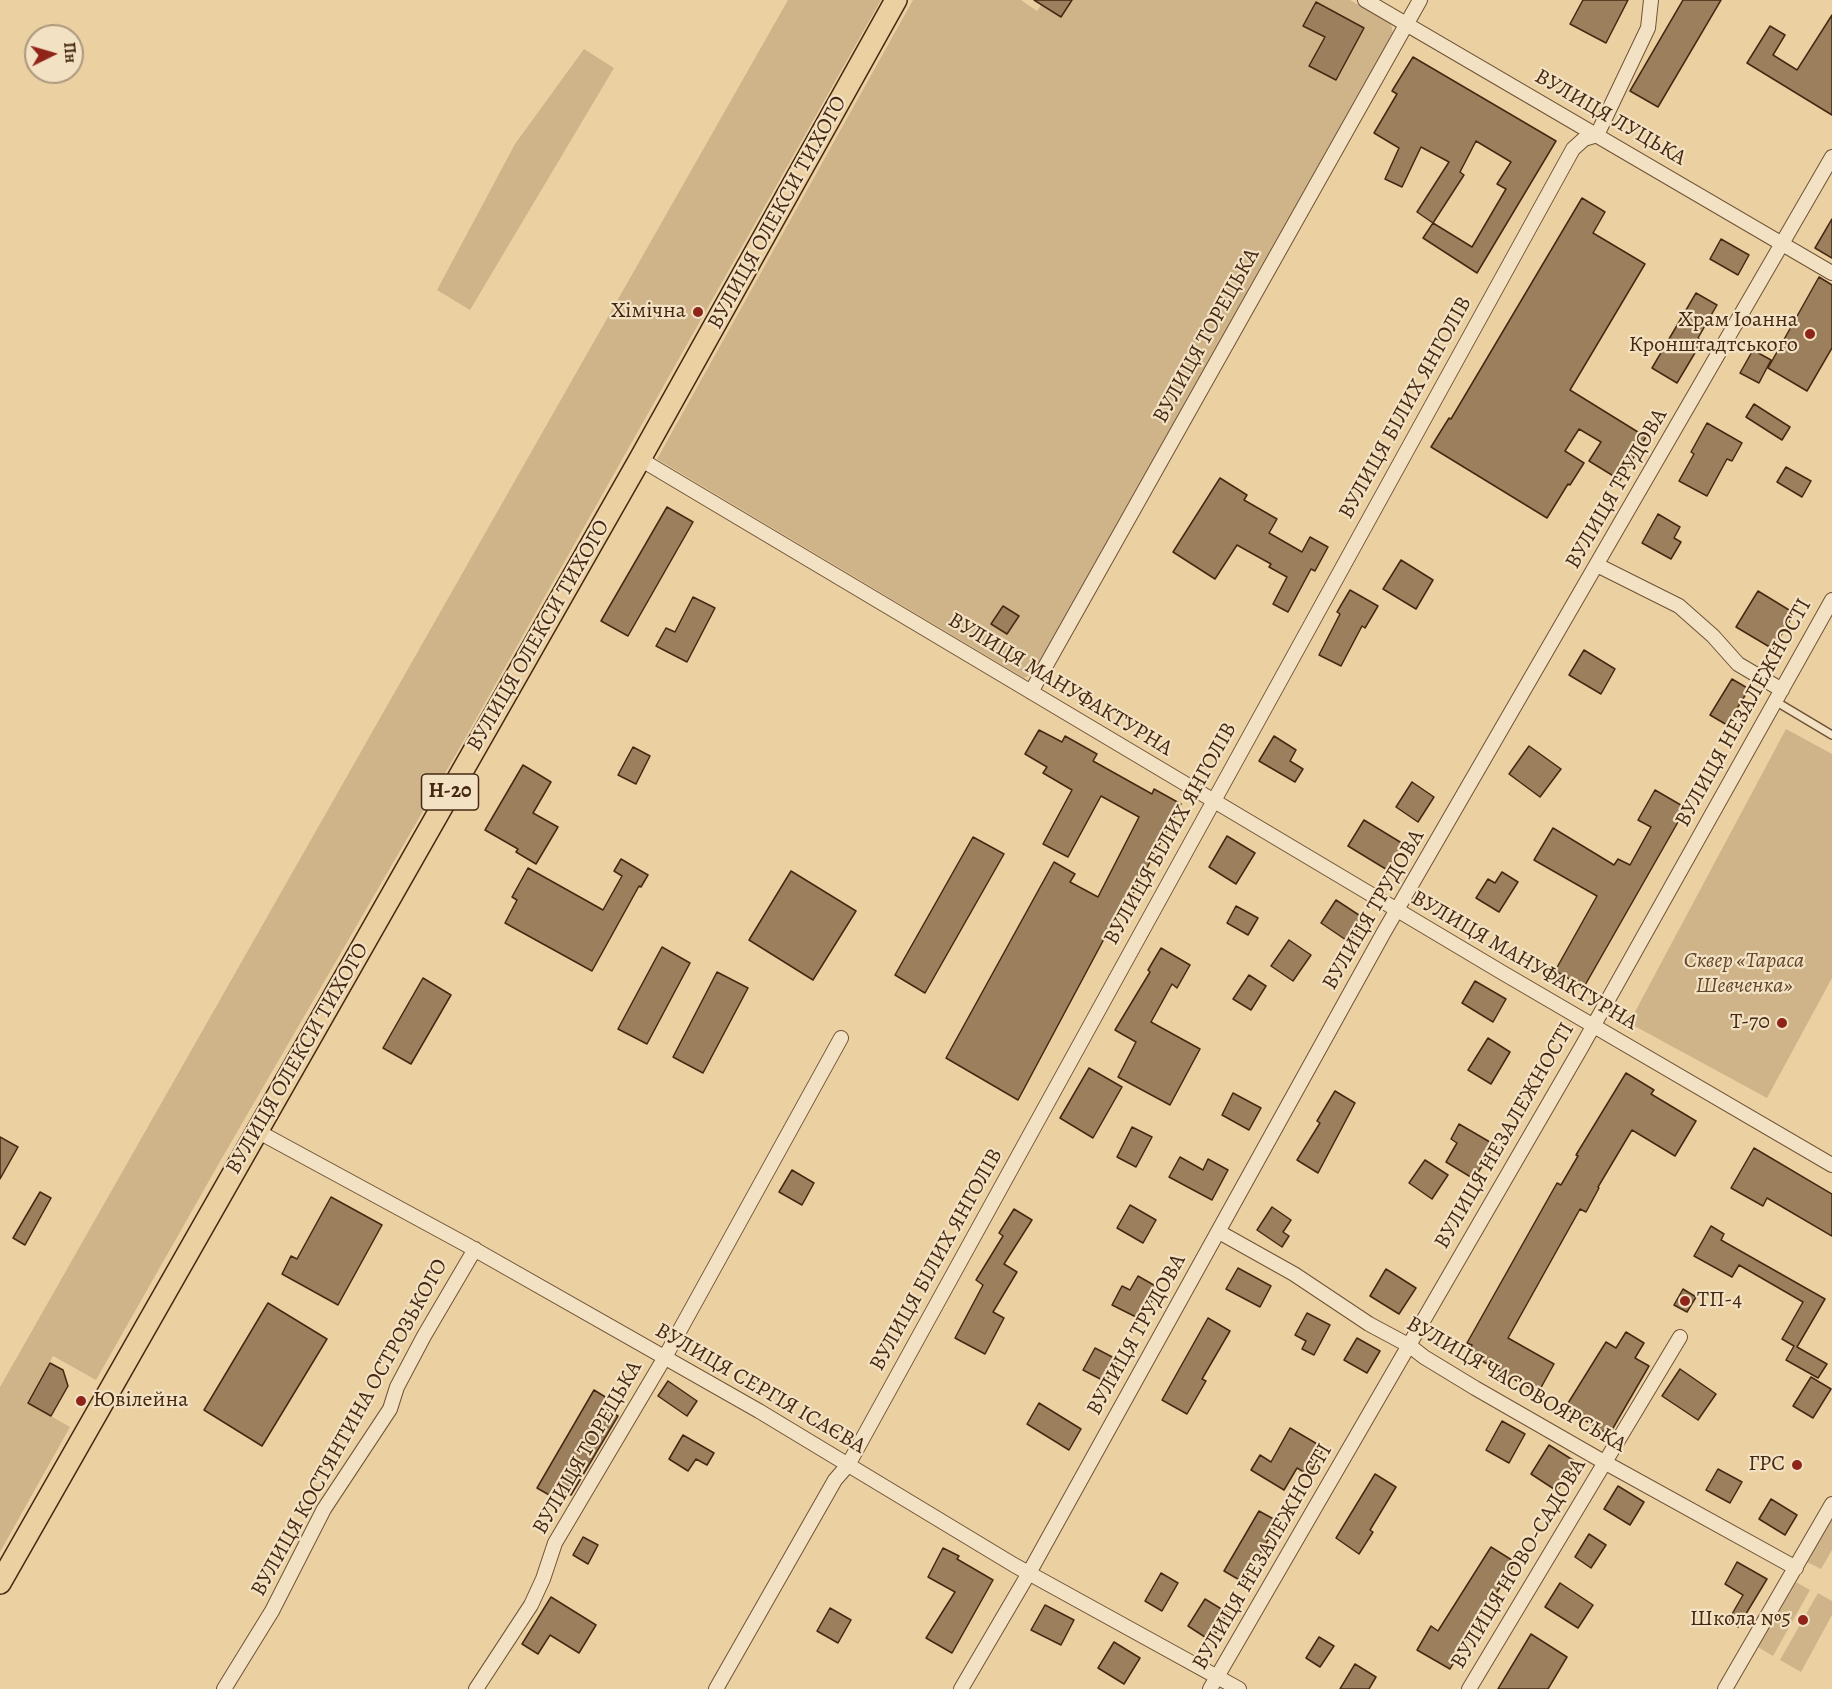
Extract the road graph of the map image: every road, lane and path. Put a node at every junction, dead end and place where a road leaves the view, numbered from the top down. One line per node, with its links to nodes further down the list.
1 (896, 0): 10 (main road, ВУЛИЦЯ ОЛЕКСИ ТИХОГО / Н-20)
2 (1365, 0): 5 (street, ВУЛИЦЯ ЛУЦЬКА)
3 (1420, 0): 5 (street, ВУЛИЦЯ ТОРЕЦЬКА)
4 (1651, 0): 6 (street)
5 (1407, 23): 6 (street, ВУЛИЦЯ ЛУЦЬКА); 13 (street, ВУЛИЦЯ ТОРЕЦЬКА)
6 (1598, 135): 8 (street, ВУЛИЦЯ ЛУЦЬКА); 16 (street, ВУЛИЦЯ БІЛИХ ЯНГОЛІВ)
7 (1832, 157): 8 (street, ВУЛИЦЯ ТРУДОВА)
8 (1783, 243): 9 (street, ВУЛИЦЯ ЛУЦЬКА); 11 (street, ВУЛИЦЯ ТРУДОВА)
9 (1832, 273)
10 (640, 459): 13 (street, ВУЛИЦЯ МАНУФАКТУРНА); 20 (main road, ВУЛИЦЯ ОЛЕКСИ ТИХОГО / Н-20)
11 (1597, 565): 14 (street); 17 (street, ВУЛИЦЯ ТРУДОВА)
12 (1832, 600): 14 (street, ВУЛИЦЯ НЕЗАЛЕЖНОСТІ)
13 (1031, 692): 16 (street, ВУЛИЦЯ МАНУФАКТУРНА)
14 (1778, 696): 15 (lane); 18 (street, ВУЛИЦЯ НЕЗАЛЕЖНОСТІ)
15 (1832, 735)
16 (1213, 801): 17 (street, ВУЛИЦЯ МАНУФАКТУРНА); 28 (street, ВУЛИЦЯ БІЛИХ ЯНГОЛІВ)
17 (1398, 911): 18 (street, ВУЛИЦЯ МАНУФАКТУРНА); 22 (street, ВУЛИЦЯ ТРУДОВА)
18 (1592, 1026): 21 (street, ВУЛИЦЯ МАНУФАКТУРНА); 25 (street, ВУЛИЦЯ НЕЗАЛЕЖНОСТІ)
19 (841, 1038): 26 (street, ВУЛИЦЯ ТОРЕЦЬКА)
20 (257, 1131): 23 (street, ВУЛИЦЯ СЕРГІЯ ІСАЄВА); 32 (main road, ВУЛИЦЯ ОЛЕКСИ ТИХОГО / Н-20)
21 (1832, 1165)
22 (1219, 1232): 25 (street, ВУЛИЦЯ ЧАСОВОЯРСЬКА); 31 (street, ВУЛИЦЯ ТРУДОВА)
23 (475, 1249): 26 (street, ВУЛИЦЯ СЕРГІЯ ІСАЄВА); 34 (street, ВУЛИЦЯ КОСТЯНТИНА ОСТРОЗЬКОГО)
24 (1680, 1337): 27 (street, ВУЛИЦЯ НОВО-САДОВА)
25 (1410, 1346): 27 (street, ВУЛИЦЯ ЧАСОВОЯРСЬКА); 33 (street, ВУЛИЦЯ НЕЗАЛЕЖНОСТІ)
26 (665, 1357): 28 (street, ВУЛИЦЯ СЕРГІЯ ІСАЄВА); 35 (street, ВУЛИЦЯ ТОРЕЦЬКА)
27 (1604, 1462): 30 (street, ВУЛИЦЯ ЧАСОВОЯРСЬКА); 39 (street, ВУЛИЦЯ НОВО-САДОВА)
28 (848, 1465): 31 (street, ВУЛИЦЯ СЕРГІЯ ІСАЄВА); 36 (street, ВУЛИЦЯ БІЛИХ ЯНГОЛІВ)
29 (1832, 1503): 30 (street)
30 (1796, 1568): 40 (street)
31 (1029, 1573): 33 (street, ВУЛИЦЯ СЕРГІЯ ІСАЄВА); 37 (street, ВУЛИЦЯ ТРУДОВА)
32 (0, 1583)
33 (1213, 1683): 38 (street, ВУЛИЦЯ СЕРГІЯ ІСАЄВА)
34 (224, 1689)
35 (476, 1689)
36 (716, 1689)
37 (961, 1689)
38 (1239, 1689)
39 (1469, 1689)
40 (1725, 1689)

